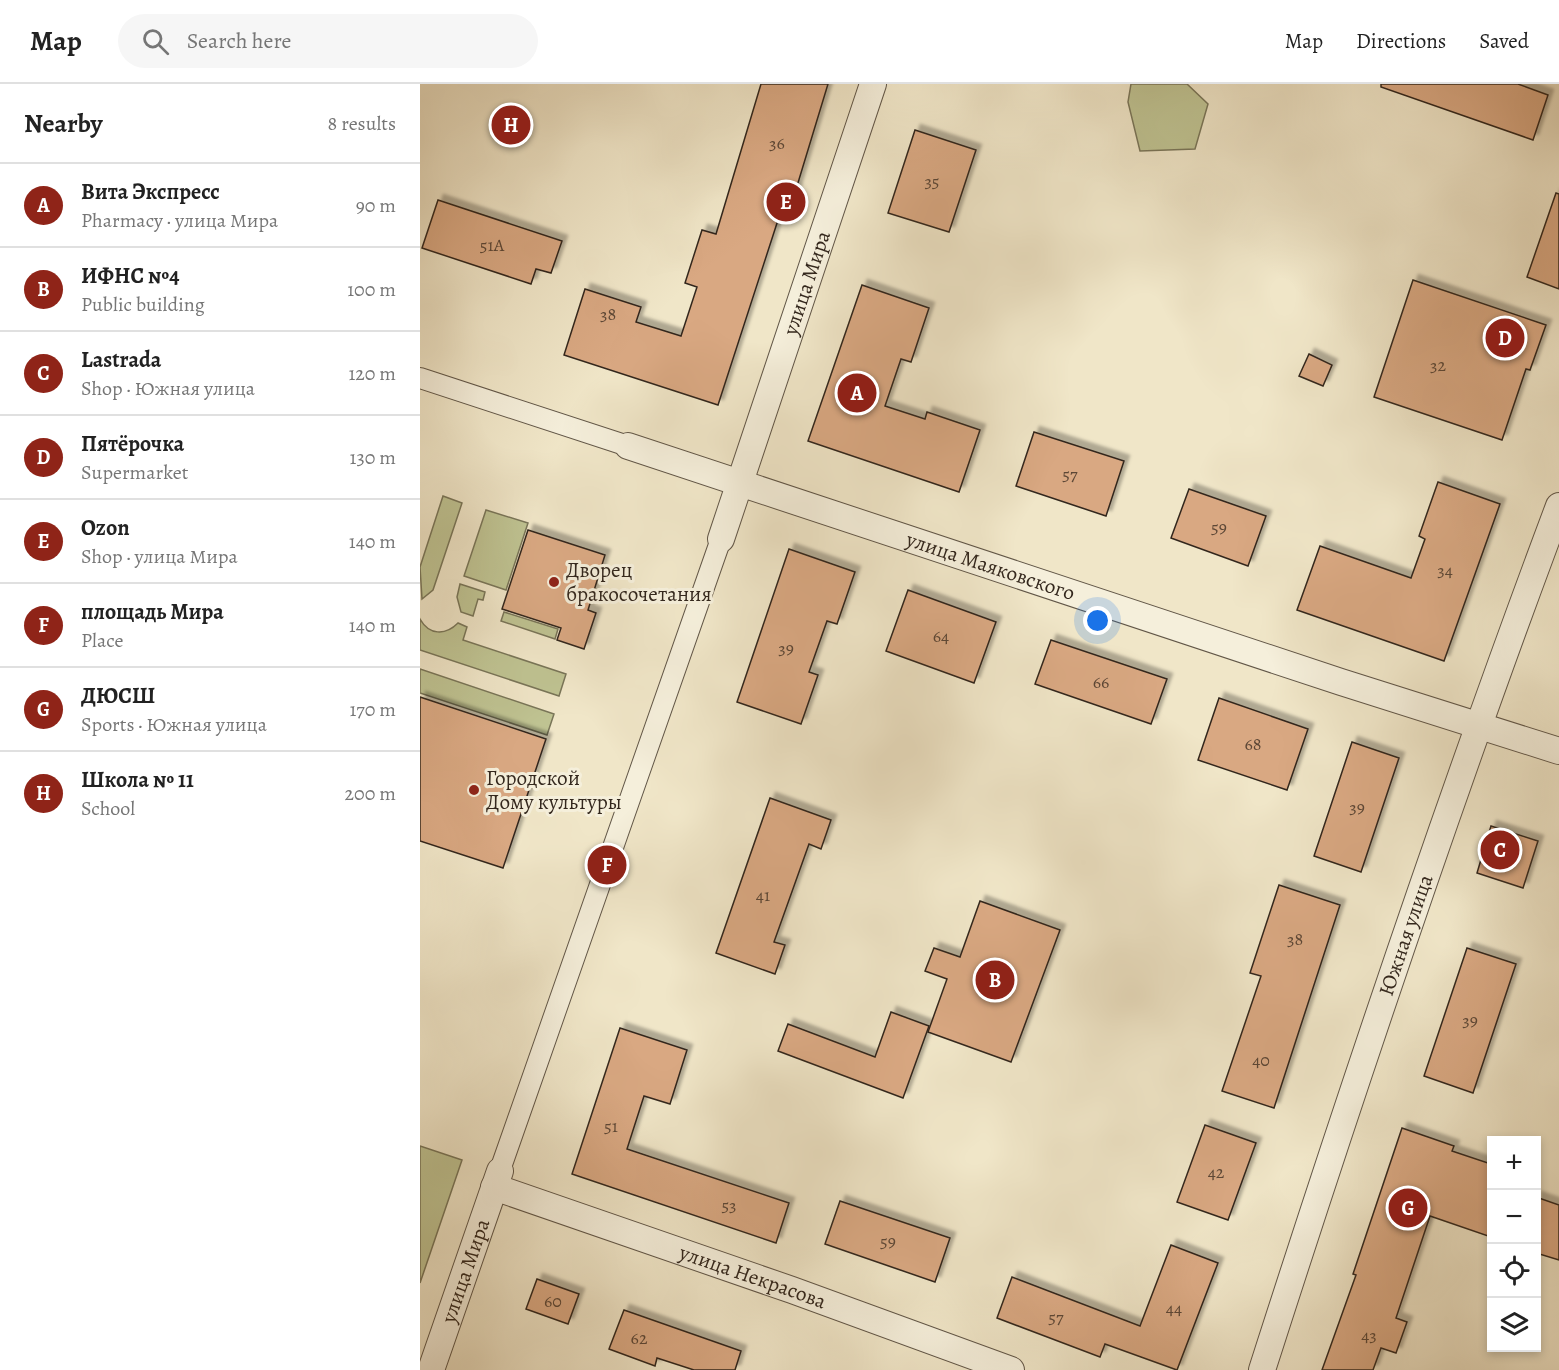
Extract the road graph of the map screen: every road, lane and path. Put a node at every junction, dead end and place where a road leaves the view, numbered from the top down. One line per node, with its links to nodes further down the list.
1 (873, 84): 4 (street, улица Мира)
2 (420, 378): 3 (street)
3 (628, 446): 4 (street, улица Маяковского)
4 (741, 483): 6 (street, улица Мира); 7 (street, улица Маяковского)
5 (1559, 506): 7 (street, Южная улица)
6 (721, 539): 9 (street)
7 (1477, 726): 8 (street, улица Маяковского); 12 (street, Южная улица)
8 (1559, 751)
9 (497, 1179): 10 (street, улица Мира); 11 (street, улица Некрасова)
10 (431, 1370)
11 (1011, 1370)
12 (1262, 1370)

